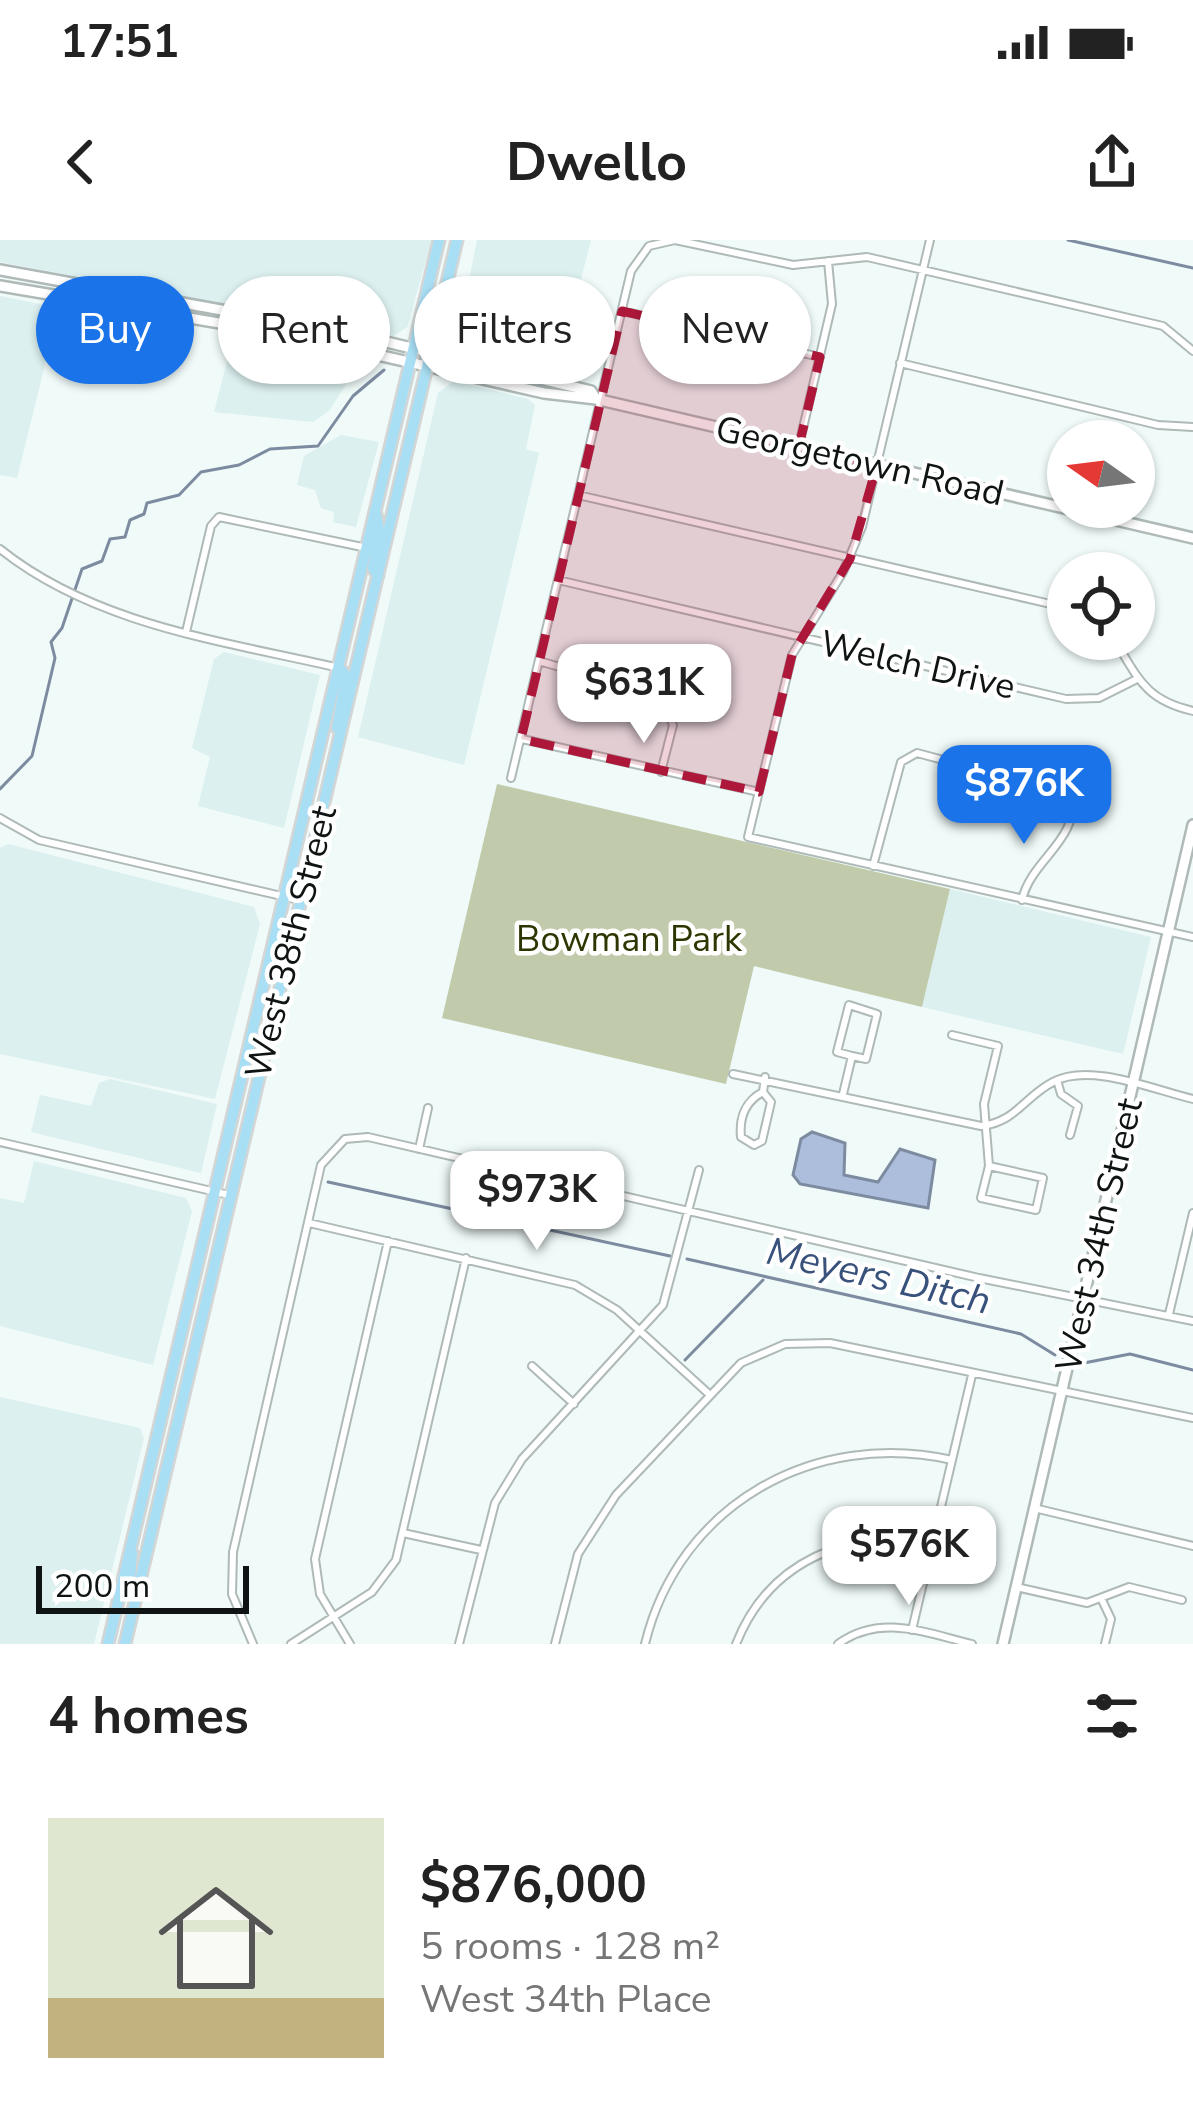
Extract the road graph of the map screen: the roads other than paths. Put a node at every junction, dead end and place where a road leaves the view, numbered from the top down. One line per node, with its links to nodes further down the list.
1 (439, 240): 11 (main road, West 38th Street)
2 (457, 240): 7 (main road, West 38th Street)
3 (929, 240): 5 (street)
4 (829, 261): 5 (street); 9 (street); 12 (street)
5 (922, 269): 10 (street); 13 (street)
6 (0, 270): 11 (main road, Georgetown Road)
7 (449, 276)
8 (0, 286): 11 (main road, Georgetown Road)
9 (622, 310): 12 (street); 16 (street)
10 (1193, 351)
11 (412, 355): 21 (main road, West 38th Street)
12 (820, 357): 18 (street)
13 (901, 363): 17 (street); 19 (street)
14 (423, 384): 26 (main road, West 38th Street)
15 (520, 384): 16 (main road, Georgetown Road)
16 (599, 399): 18 (main road, Georgetown Road); 20 (street)
17 (1193, 428)
18 (799, 446): 19 (main road, Georgetown Road)
19 (877, 465): 22 (main road, Georgetown Road); 25 (street)
20 (578, 495): 25 (street); 27 (street)
21 (376, 511): 23 (main road, West 38th Street); 26 (main road)
22 (1193, 538)
23 (367, 548): 29 (street); 33 (main road, West 38th Street)
24 (0, 549): 29 (street)
25 (850, 559): 28 (street); 30 (street)
26 (379, 577): 37 (main road, West 38th Street)
27 (558, 580): 30 (street, Welch Drive); 32 (street)
28 (1047, 603)
29 (186, 632): 33 (street)
30 (800, 637): 34 (street, Welch Drive); 40 (street)
31 (1125, 660): 34 (street)
32 (538, 661): 36 (street); 38 (street)
33 (339, 668): 37 (main road); 44 (main road, West 38th Street)
34 (1135, 680): 35 (street)
35 (1193, 711)
36 (521, 739): 38 (street); 39 (street)
37 (336, 755): 45 (main road, West 38th Street)
38 (661, 772): 40 (street)
39 (512, 778)
40 (758, 792): 43 (street)
41 (0, 818): 44 (street)
42 (1193, 825): 47 (main road, West 34th Street)
43 (874, 866): 46 (street); 46 (street)
44 (282, 896): 45 (street); 65 (main road, West 38th Street)
45 (299, 900): 66 (main road, West 38th Street)
46 (1022, 900): 47 (street)
47 (1168, 932): 48 (street); 54 (main road, West 34th Street)
48 (1193, 937)
49 (952, 1035): 59 (street)
50 (852, 1056): 50 (street); 56 (street)
51 (733, 1074): 52 (street)
52 (765, 1077): 55 (street); 56 (street)
53 (1058, 1080): 54 (street); 59 (street); 60 (street)
54 (1133, 1085): 57 (street); 72 (main road, West 34th Street)
55 (763, 1091): 55 (street)
56 (843, 1095): 59 (street)
57 (1193, 1099)
58 (428, 1108): 62 (street)
59 (986, 1126): 63 (street)
60 (1070, 1136)
61 (0, 1142): 65 (street)
62 (419, 1149): 67 (street); 69 (street)
63 (988, 1166): 63 (street)
64 (699, 1170): 67 (street)
65 (212, 1191): 66 (street); 78 (main road, West 38th Street)
66 (229, 1195): 82 (main road, West 38th Street)
67 (689, 1211): 72 (street); 75 (street)
68 (1193, 1213): 73 (street)
69 (308, 1223): 70 (street); 101 (street)
70 (388, 1240): 71 (street); 97 (street)
71 (466, 1258): 75 (street); 88 (street)
72 (1084, 1296): 73 (street); 79 (main road, West 34th Street)
73 (1169, 1316): 74 (street)
74 (1193, 1321)
75 (640, 1331): 80 (street); 81 (street)
76 (532, 1366): 81 (street)
77 (972, 1375): 79 (street); 80 (street); 84 (street)
78 (169, 1376): 82 (main road); 85 (main road, West 38th Street)
79 (1063, 1387): 83 (street); 86 (main road, West 34th Street)
80 (710, 1395): 105 (street)
81 (574, 1404): 92 (street)
82 (178, 1411): 87 (main road, West 38th Street)
83 (1193, 1418)
84 (952, 1460): 90 (street); 106 (street)
85 (143, 1489): 87 (main road); 89 (main road, West 38th Street)
86 (1034, 1508): 91 (street); 93 (main road, West 34th Street)
87 (152, 1528): 94 (main road, West 38th Street)
88 (403, 1533): 92 (street); 97 (street)
89 (131, 1544): 94 (main road); 99 (main road, West 38th Street)
90 (932, 1544): 98 (street); 107 (street)
91 (1193, 1546)
92 (481, 1550): 104 (street)
93 (1016, 1588): 95 (street); 110 (main road, West 34th Street)
94 (136, 1596): 100 (main road, West 38th Street)
95 (1102, 1600): 96 (street); 111 (street)
96 (1182, 1600)
97 (333, 1618): 102 (street); 103 (street)
98 (912, 1630): 108 (street); 109 (street)
99 (108, 1644)
100 (125, 1644)
101 (253, 1644)
102 (291, 1644)
103 (350, 1644)
104 (460, 1644)
105 (555, 1644)
106 (645, 1644)
107 (736, 1644)
108 (838, 1644)
109 (972, 1644)
110 (1003, 1644)
111 (1106, 1644)

